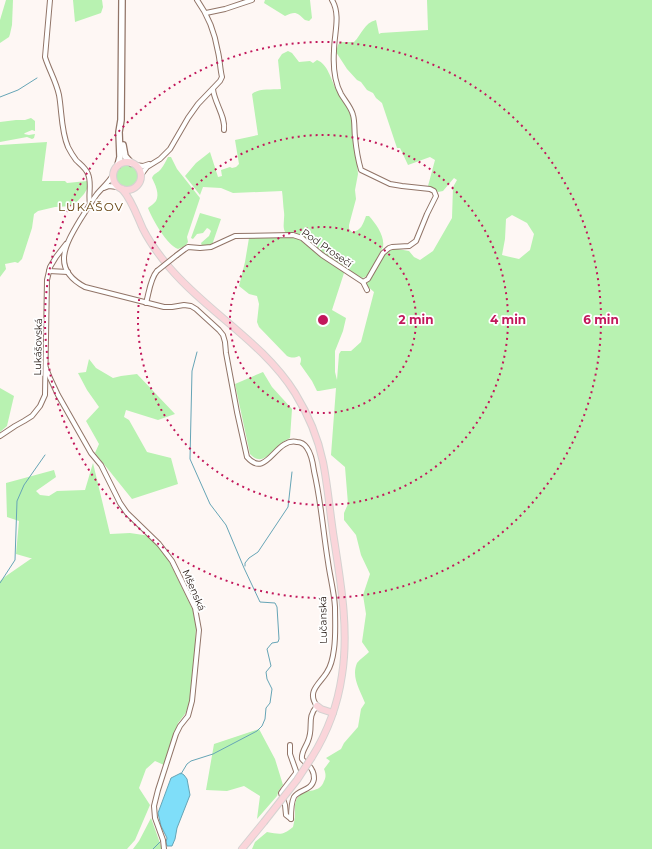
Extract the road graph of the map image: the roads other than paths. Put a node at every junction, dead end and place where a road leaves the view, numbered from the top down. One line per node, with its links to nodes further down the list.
1 (50, 0): 18 (street)
2 (122, 0): 8 (street)
3 (197, 0): 6 (street)
4 (252, 0): 6 (street)
5 (332, 0): 23 (street)
6 (206, 13): 7 (street)
7 (213, 89): 9 (street); 10 (street)
8 (121, 120): 11 (street); 12 (street)
9 (224, 130)
10 (154, 162): 11 (street); 14 (street)
11 (133, 164): 12 (main road); 14 (main road)
12 (118, 165): 13 (main road)
13 (113, 174): 15 (main road); 17 (street, Lukášovská)
14 (141, 175): 16 (main road)
15 (120, 188): 16 (main road); 17 (street); 19 (main road)
16 (135, 188): 19 (main road)
17 (102, 189): 18 (street, Lukášovská)
18 (90, 204): 20 (street, Lukášovská)
19 (138, 216): 29 (main road)
20 (67, 242): 21 (street, Lukášovská); 22 (street)
21 (49, 272): 22 (street); 26 (street, Lukášovská)
22 (68, 272): 25 (street)
23 (363, 282): 24 (street); 25 (street, Pod Prosečí, bridge)
24 (367, 290)
25 (146, 303): 28 (street, Lučanská)
26 (46, 368): 27 (street, Lukášovská); 31 (street, Mšenská)
27 (0, 436)
28 (317, 706): 29 (main road); 30 (street, Lučanská)
29 (333, 713): 32 (main road, bridge)
30 (290, 745)
31 (164, 849)
32 (242, 849)

